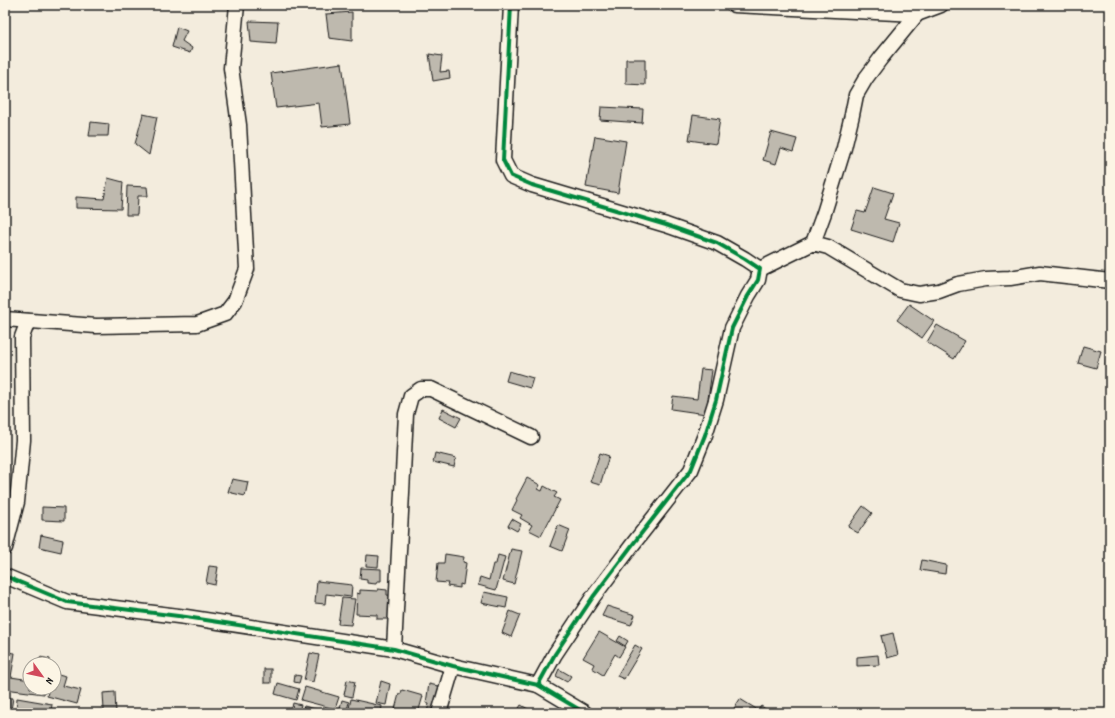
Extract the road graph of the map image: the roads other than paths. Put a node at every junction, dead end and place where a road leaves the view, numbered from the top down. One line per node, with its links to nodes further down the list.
1 (237, 5): 10 (street)
2 (511, 5): 7 (street)
3 (734, 5): 5 (street)
4 (941, 5): 5 (street)
5 (917, 14): 6 (street)
6 (813, 243): 7 (street); 8 (street)
7 (760, 269): 16 (street)
8 (1110, 281)
9 (5, 319): 10 (street)
10 (28, 321): 12 (street)
11 (531, 437): 14 (street)
12 (5, 548)
13 (5, 576): 14 (street)
14 (394, 649): 15 (street)
15 (453, 666): 16 (street); 17 (street)
16 (538, 685): 18 (street)
17 (439, 713)
18 (585, 713)

